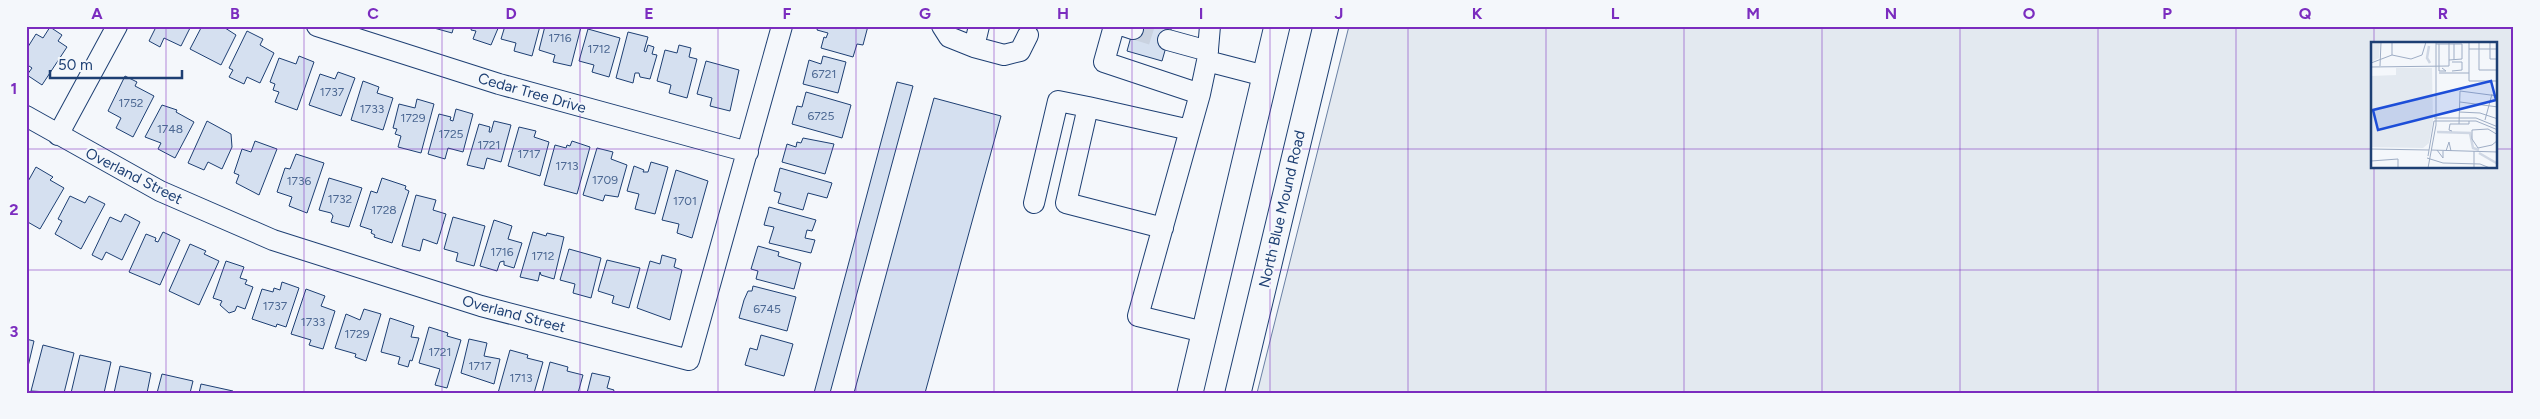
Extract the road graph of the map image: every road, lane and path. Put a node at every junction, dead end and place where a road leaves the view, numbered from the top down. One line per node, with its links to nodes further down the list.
1 (117, 26): 19 (street)
2 (317, 26): 20 (street, Cedar Tree Drive)
3 (782, 26): 20 (street, Overland Street)
4 (942, 26): 12 (street)
5 (979, 26): 12 (street)
6 (1210, 26): 13 (street)
7 (1277, 26): 14 (main road)
8 (1326, 26): 25 (main road, North Blue Mound Road)
9 (1124, 27): 15 (street)
10 (1028, 35): 12 (street)
11 (1168, 40): 13 (street)
12 (974, 47)
13 (1207, 56): 14 (street); 15 (street)
14 (1265, 76): 23 (main road)
15 (1200, 94): 18 (street)
16 (1088, 107): 18 (street); 21 (street); 22 (street)
17 (26, 116): 19 (street, Overland Street)
18 (1190, 130): 22 (street)
19 (58, 135): 20 (street, Overland Street)
20 (748, 152)
21 (1034, 203)
22 (1163, 228): 23 (street)
23 (1204, 332): 24 (main road)
24 (1190, 393)
25 (1238, 393)

